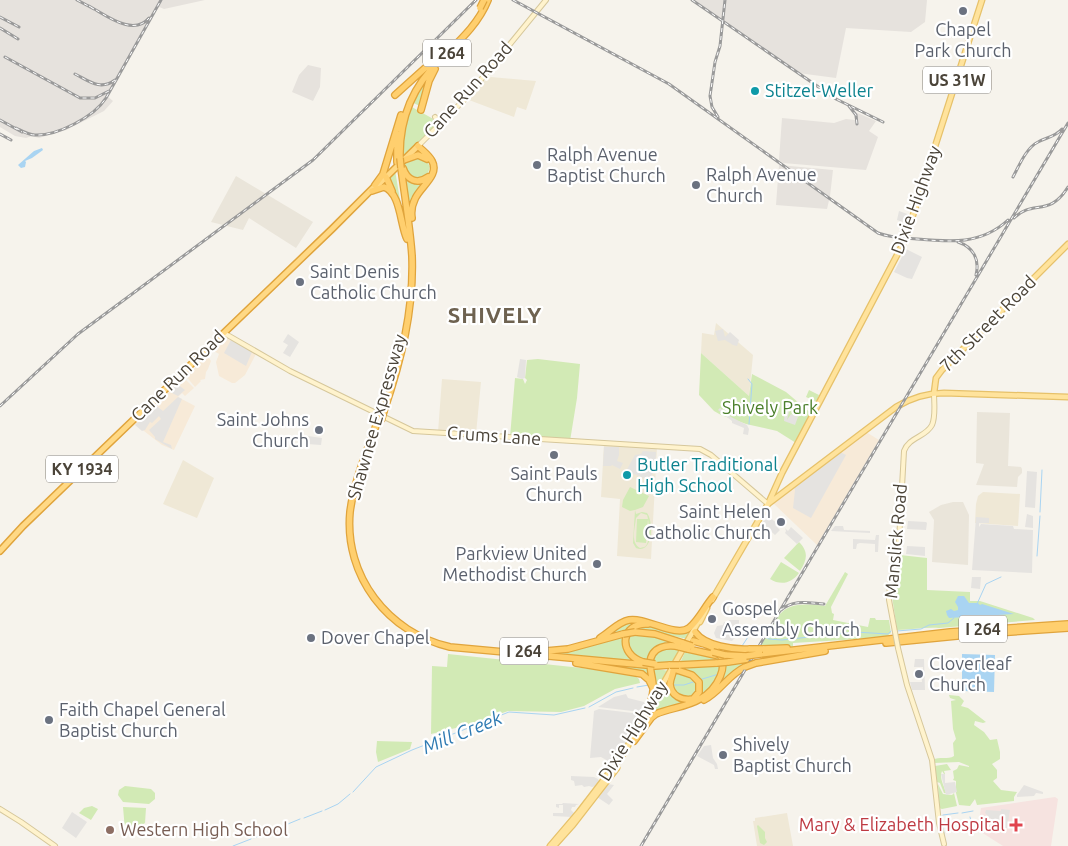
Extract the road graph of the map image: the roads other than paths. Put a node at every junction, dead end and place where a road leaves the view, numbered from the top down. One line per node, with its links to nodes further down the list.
1 (484, 0): 5 (highway, Shawnee Expressway / I 264, bridge)
2 (488, 0): 5 (highway, Shawnee Expressway / I 264)
3 (546, 0): 12 (main road, Cane Run Road / KY 1934)
4 (982, 0): 25 (main road, Dixie Highway / US 31W)
5 (483, 8): 6 (highway, Shawnee Expressway / I 264)
6 (447, 51): 7 (highway); 8 (highway, Shawnee Expressway / I 264); 9 (highway)
7 (395, 95)
8 (406, 107): 10 (highway, Shawnee Expressway / I 264); 14 (highway, Shawnee Expressway / I 264)
9 (421, 110)
10 (401, 115): 14 (highway, Shawnee Expressway / I 264); 16 (highway)
11 (435, 117): 12 (main road)
12 (437, 128): 13 (main road, Cane Run Road / KY 1934)
13 (418, 146): 14 (highway, Cane Run Road / KY 1934); 19 (highway)
14 (400, 164): 14 (highway); 15 (highway, Cane Run Road / KY 1934); 19 (highway, Shawnee Expressway / I 264)
15 (386, 177): 16 (highway, Cane Run Road / KY 1934); 17 (highway)
16 (374, 188): 17 (highway); 21 (highway, Cane Run Road / KY 1934)
17 (392, 192): 19 (highway)
18 (1068, 244): 23 (main road, 7th Street Road)
19 (409, 245): 33 (highway, Shawnee Expressway / I 264, bridge)
20 (263, 286): 21 (highway)
21 (264, 294): 22 (highway, Cane Run Road / KY 1934)
22 (224, 333): 25 (main road, Crums Lane); 26 (highway, Cane Run Road / KY 1934)
23 (934, 393): 24 (main road); 25 (main road, 7th Street Road); 49 (main road, Manslick Road, bridge)
24 (1068, 397)
25 (768, 504): 27 (main road, Dixie Highway / US 31W)
26 (0, 551)
27 (713, 597): 28 (main road, Dixie Highway / US 31W); 30 (highway)
28 (707, 608): 32 (main road, Dixie Highway / US 31W); 44 (main road, Dixie Highway / US 31W)
29 (1068, 624): 37 (highway, I 264)
30 (665, 627): 35 (highway); 41 (highway)
31 (1068, 628): 37 (highway, I 264)
32 (695, 632): 38 (highway, bridge); 42 (main road, Dixie Highway / US 31W)
33 (424, 637): 35 (highway, Shawnee Expressway / I 264); 39 (highway, Shawnee Expressway / I 264)
34 (683, 643): 35 (highway, Shawnee Expressway / I 264, bridge); 36 (highway, Shawnee Expressway, bridge); 43 (highway)
35 (582, 645)
36 (691, 645): 40 (highway, I 264, bridge); 45 (highway)
37 (822, 649): 38 (highway, I 264); 38 (highway)
38 (760, 656): 40 (highway, I 264, bridge); 45 (highway, bridge)
39 (546, 657): 41 (highway, Shawnee Expressway / I 264); 43 (highway)
40 (726, 658): 42 (highway, I 264, bridge)
41 (644, 664): 42 (highway, Shawnee Expressway / I 264, bridge)
42 (672, 668): 42 (highway); 46 (main road, Dixie Highway / US 31W)
43 (653, 688): 44 (highway)
44 (650, 706): 48 (main road, Dixie Highway / US 31W)
45 (673, 709): 46 (highway)
46 (634, 741): 48 (main road, Dixie Highway / US 31W)
47 (0, 809): 50 (main road)
48 (579, 815): 51 (main road, Dixie Highway / US 31W); 51 (main road, Dixie Highway / US 31W)
49 (944, 845)
50 (55, 846)
51 (552, 846)

